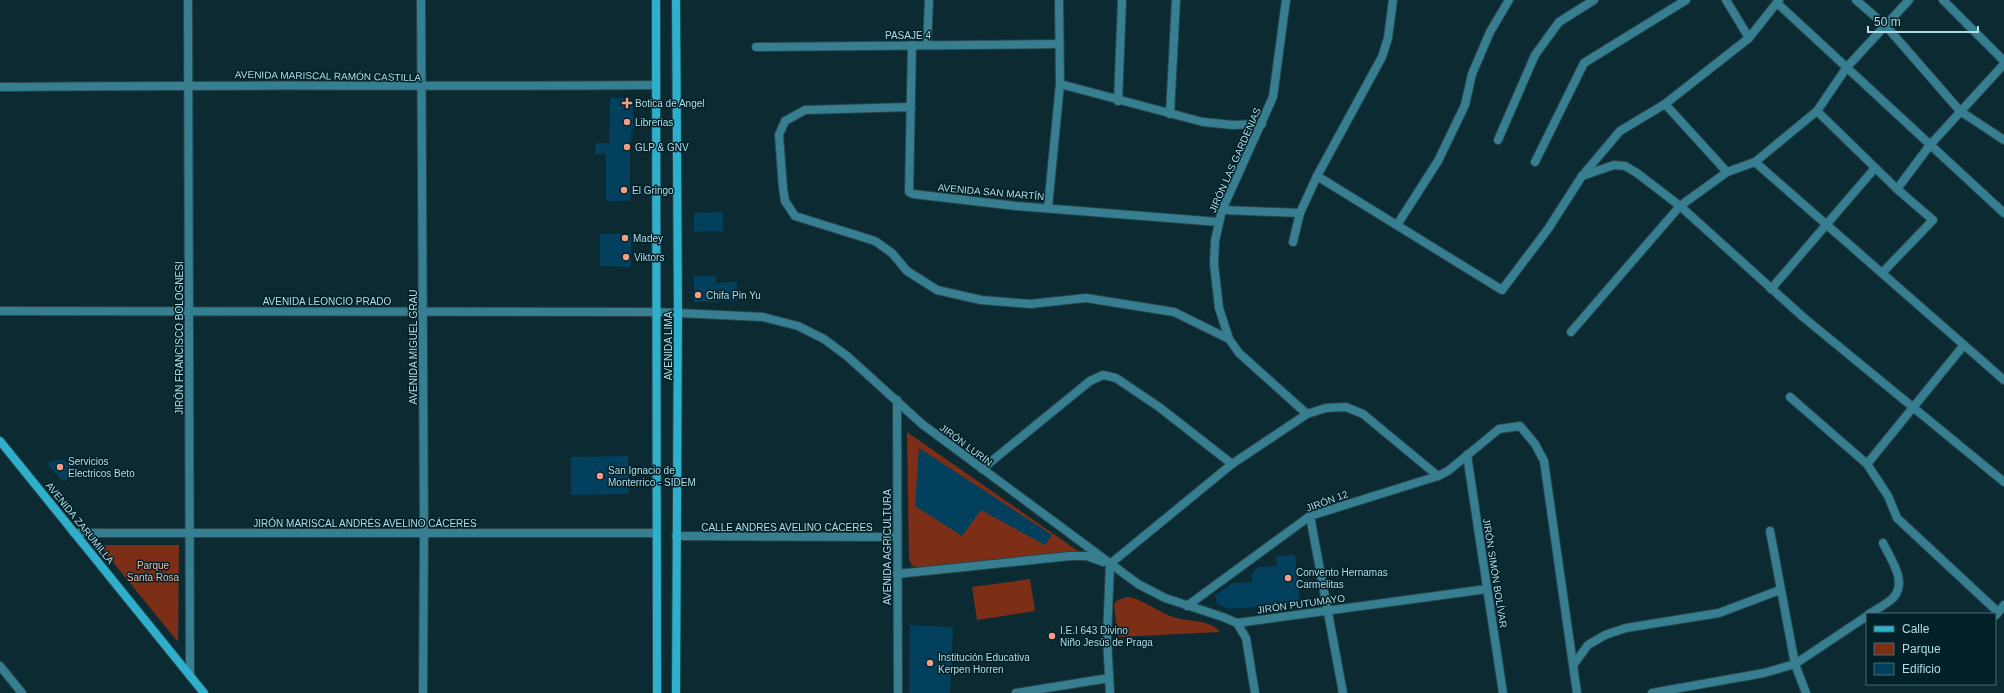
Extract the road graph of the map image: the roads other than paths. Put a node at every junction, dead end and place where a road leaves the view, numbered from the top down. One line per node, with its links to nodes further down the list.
1 (188, 0): 28 (street, JIRÓN FRANCISCO BOLOGNESI)
2 (421, 0): 32 (street, AVENIDA MIGUEL GRAU)
3 (656, 0): 30 (main road, AVENIDA LIMA)
4 (676, 0): 65 (main road, AVENIDA LIMA)
5 (929, 0): 23 (street)
6 (1059, 0): 21 (street)
7 (1122, 0): 33 (street)
8 (1176, 0): 38 (street)
9 (1286, 0): 39 (street, JIRÓN LAS GARDENIAS)
10 (1393, 0): 47 (street)
11 (1509, 0): 57 (street)
12 (1594, 0): 40 (street)
13 (1686, 0): 43 (street)
14 (1726, 0): 20 (street)
15 (1856, 0): 19 (street)
16 (1909, 0): 19 (street)
17 (1943, 0): 25 (street)
18 (1778, 1): 20 (street); 27 (street)
19 (1886, 26): 27 (street); 37 (street)
20 (1749, 38): 34 (street)
21 (1059, 44): 23 (street, PASAJE 4); 29 (street)
22 (912, 45): 23 (street, PASAJE 4); 24 (street, PASAJE 4); 35 (street, AVENIDA SAN MARTÍN)
23 (927, 45)
24 (756, 47)
25 (2004, 61)
26 (2004, 64): 37 (street)
27 (1847, 67): 36 (street); 42 (street)
28 (188, 84): 31 (street, AVENIDA MARISCAL RAMÓN CASTILLA); 32 (street, AVENIDA MARISCAL RAMÓN CASTILLA); 62 (street, JIRÓN FRANCISCO BOLOGNESI)
29 (1060, 84): 33 (street); 51 (street)
30 (655, 85): 32 (street, AVENIDA MARISCAL RAMÓN CASTILLA); 64 (main road, AVENIDA LIMA)
31 (0, 87)
32 (422, 87): 63 (street, AVENIDA MIGUEL GRAU)
33 (1118, 101): 38 (street)
34 (1665, 104): 46 (street); 48 (street)
35 (911, 107): 51 (street, AVENIDA SAN MARTÍN); 67 (street)
36 (1817, 111): 44 (street); 45 (street)
37 (1961, 112): 41 (street); 42 (street)
38 (1170, 114): 39 (street)
39 (1262, 124): 52 (street, JIRÓN LAS GARDENIAS)
40 (1498, 140)
41 (2004, 140)
42 (1930, 144): 49 (street); 54 (street)
43 (1535, 162)
44 (1755, 162): 46 (street); 56 (street)
45 (1874, 168): 49 (street); 56 (street)
46 (1727, 172): 50 (street)
47 (1317, 176): 53 (street); 57 (street)
48 (1582, 176): 50 (street); 57 (street)
49 (1897, 189): 59 (street)
50 (1680, 206): 60 (street); 66 (street)
51 (1048, 207): 55 (street, AVENIDA SAN MARTÍN)
52 (1222, 210): 53 (street); 55 (street, JIRÓN LAS GARDENIAS)
53 (1300, 213): 58 (street)
54 (2004, 213)
55 (1219, 222): 67 (street, JIRÓN LAS GARDENIAS)
56 (1825, 224): 59 (street); 60 (street)
57 (1397, 225)
58 (1293, 242)
59 (1882, 273): 68 (street)
60 (1771, 288): 72 (street)
61 (0, 311): 62 (street, AVENIDA LEONCIO PRADO)
62 (189, 311): 63 (street, AVENIDA LEONCIO PRADO); 84 (street, JIRÓN FRANCISCO BOLOGNESI)
63 (423, 312): 64 (street, AVENIDA LEONCIO PRADO); 85 (street, AVENIDA MIGUEL GRAU)
64 (657, 312): 65 (street, AVENIDA LEONCIO PRADO); 86 (main road, AVENIDA LIMA)
65 (678, 312): 71 (street, JIRÓN LURÍN); 87 (main road, AVENIDA LIMA)
66 (1571, 332)
67 (1229, 339): 73 (street, JIRÓN LAS GARDENIAS)
68 (1964, 345): 69 (street); 72 (street)
69 (2004, 380)
70 (1790, 397): 77 (street)
71 (896, 400): 78 (street, JIRÓN LURÍN); 88 (street, AVENIDA AGRICULTURA)
72 (1913, 409): 77 (street); 80 (street)
73 (1307, 414): 76 (street); 79 (street)
74 (0, 441): 83 (main road, AVENIDA ZARUMILLA)
75 (1467, 455): 79 (street, JIRÓN 12); 92 (street, JIRÓN SIMÓN BOLÍVAR); 102 (street, JIRÓN 12)
76 (1232, 464): 78 (street); 90 (street)
77 (1867, 464): 98 (street)
78 (982, 469): 90 (street, JIRÓN LURÍN)
79 (1438, 476): 81 (street, JIRÓN 12)
80 (2004, 482)
81 (1310, 516): 95 (street, JIRÓN 12); 96 (street)
82 (1770, 532): 93 (street)
83 (74, 533): 84 (street, JIRÓN MARISCAL ANDRÉS AVELINO CÁCERES); 105 (main road, AVENIDA ZARUMILLA)
84 (190, 533): 85 (street, JIRÓN MARISCAL ANDRÉS AVELINO CÁCERES); 105 (street, JIRÓN FRANCISCO BOLOGNESI)
85 (424, 533): 86 (street, JIRÓN MARISCAL ANDRÉS AVELINO CÁCERES); 109 (street, AVENIDA MIGUEL GRAU)
86 (656, 533): 110 (main road, AVENIDA LIMA)
87 (676, 536): 88 (street, CALLE ANDRES AVELINO CÁCERES); 111 (main road, AVENIDA LIMA)
88 (897, 537): 91 (street, AVENIDA AGRICULTURA)
89 (1883, 543): 97 (street)
90 (1110, 564): 91 (street); 95 (street, JIRÓN LURÍN); 106 (street)
91 (897, 574): 112 (street, AVENIDA AGRICULTURA)
92 (1487, 589): 96 (street, JIRÓN PUTUMAYO); 117 (street, JIRÓN SIMÓN BOLÍVAR)
93 (1780, 590): 102 (street); 103 (street)
94 (2004, 605): 99 (street)
95 (1188, 606): 101 (street, JIRÓN LURÍN)
96 (1328, 610): 101 (street, JIRÓN PUTUMAYO); 116 (street)
97 (1871, 613)
98 (1996, 613)
99 (1997, 614)
100 (1866, 616): 103 (street)
101 (1237, 623): 115 (street)
102 (1574, 664): 118 (street)
103 (1795, 664): 119 (street); 120 (street)
104 (0, 666): 107 (street)
105 (190, 676): 108 (main road, AVENIDA ZARUMILLA)
106 (1108, 678): 113 (street); 114 (street)
107 (22, 693)
108 (204, 693)
109 (422, 693)
110 (657, 693)
111 (676, 693)
112 (898, 693)
113 (1016, 693)
114 (1110, 693)
115 (1255, 693)
116 (1343, 693)
117 (1503, 693)
118 (1577, 693)
119 (1652, 693)
120 (1806, 693)

